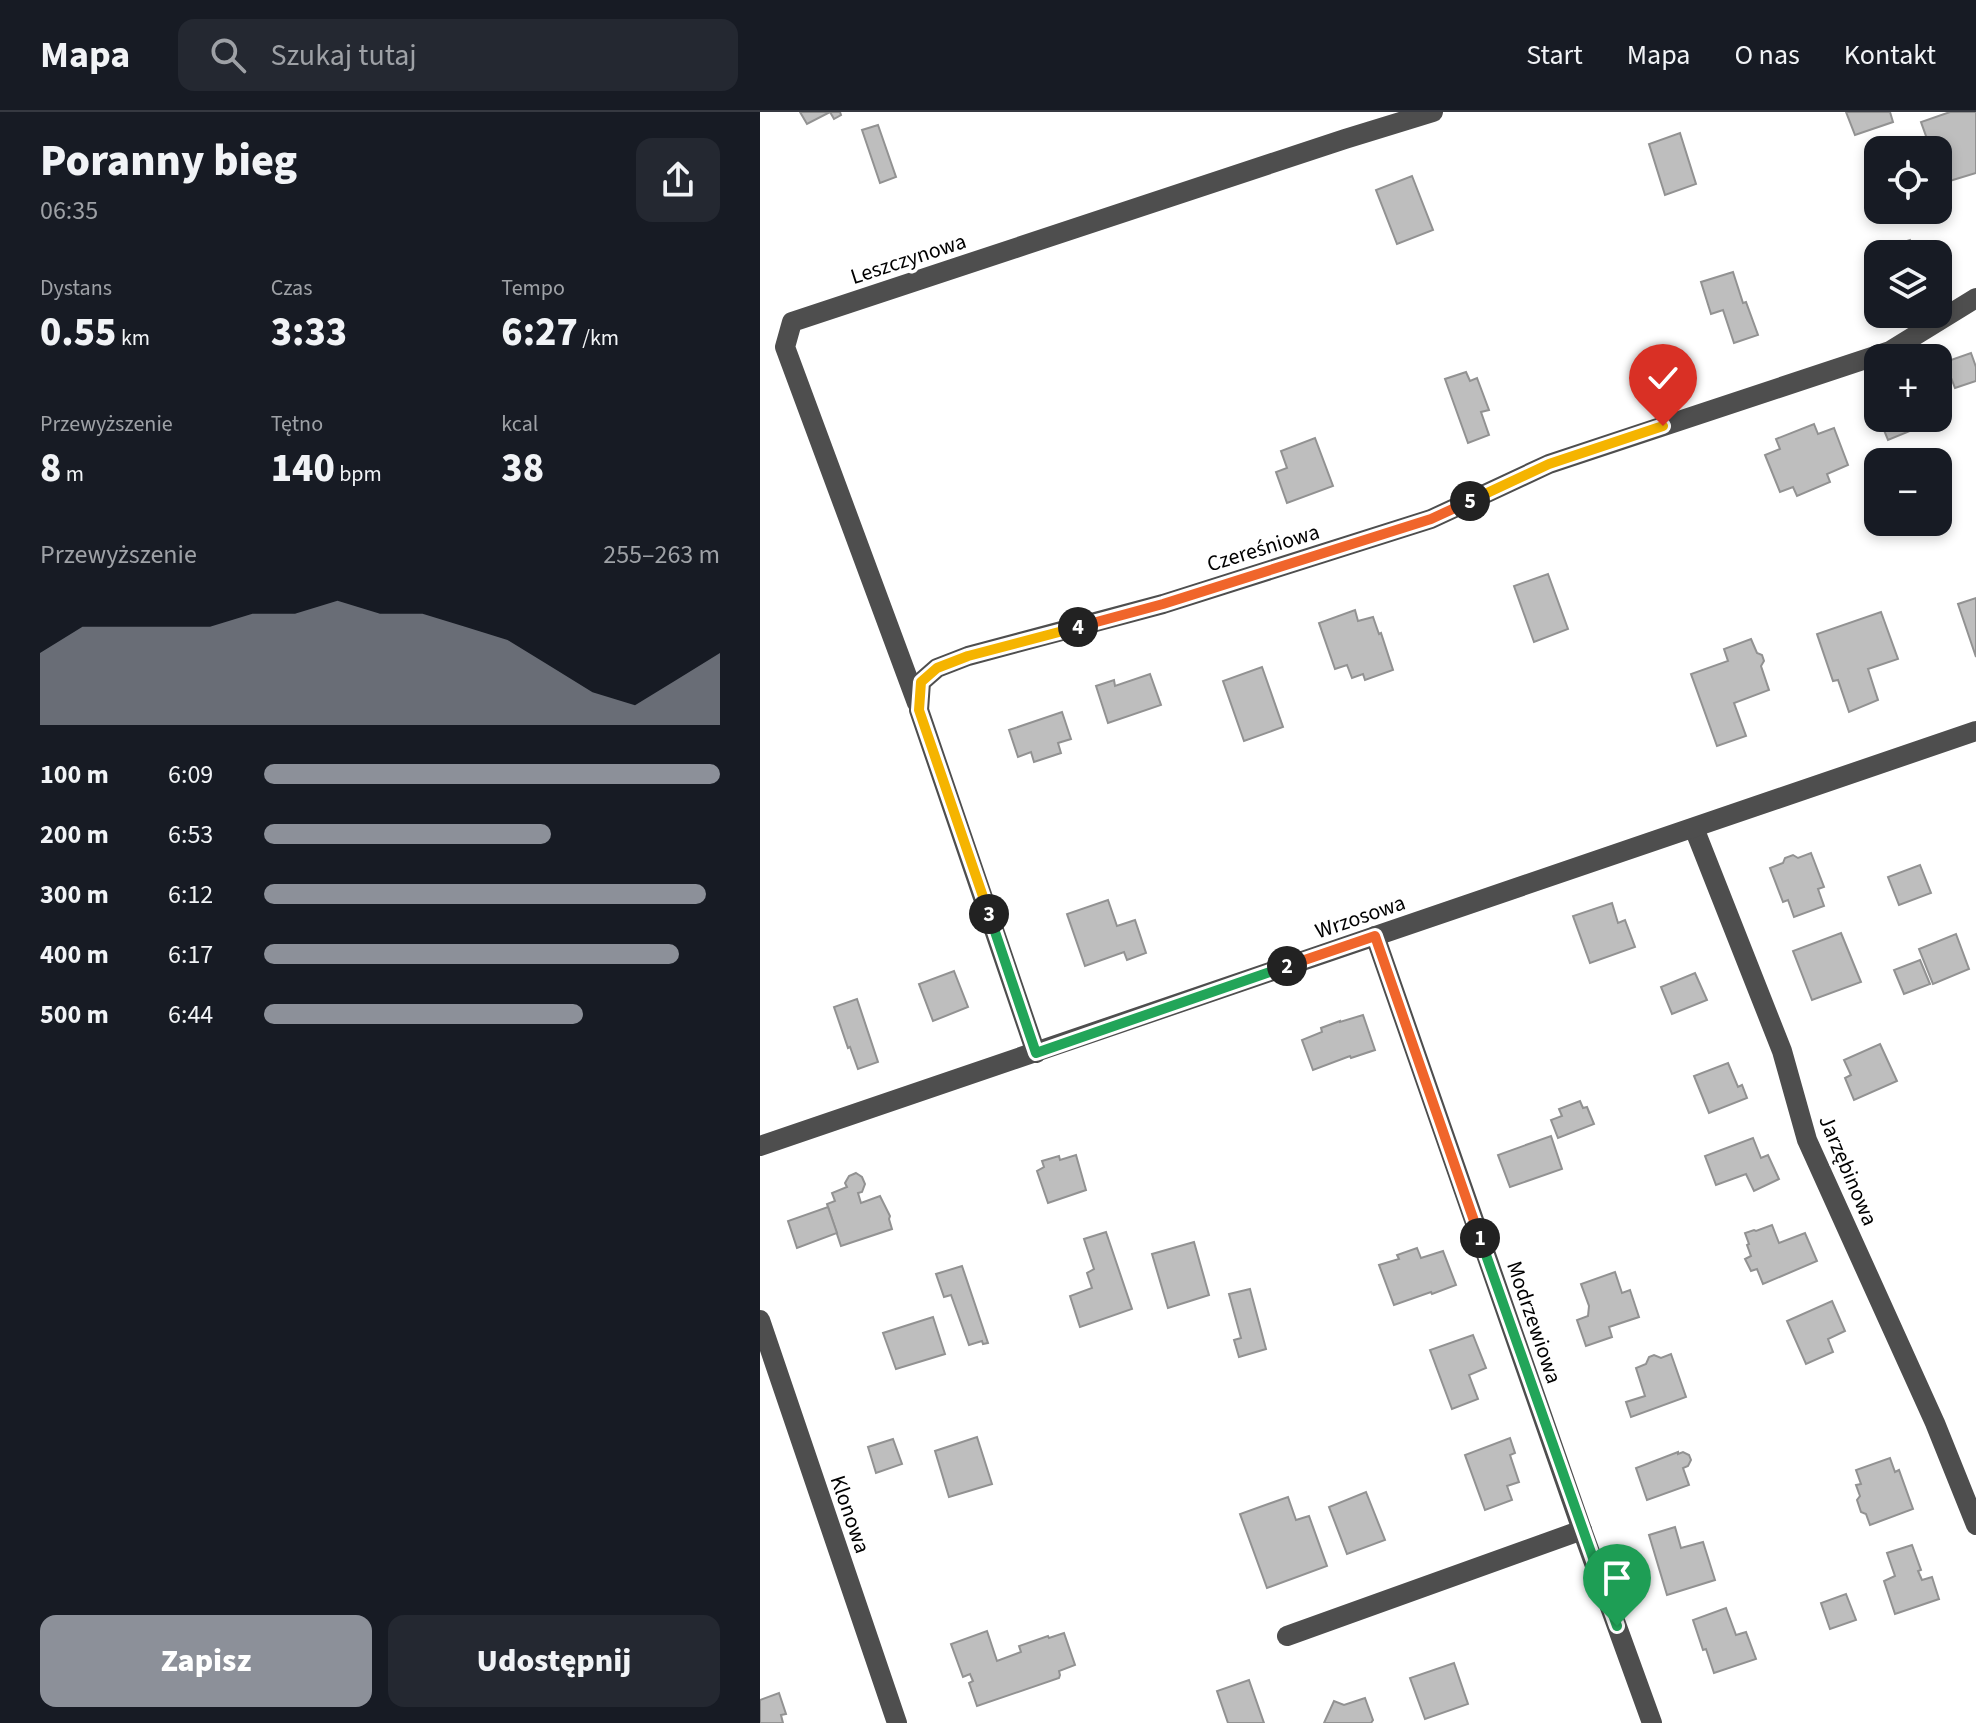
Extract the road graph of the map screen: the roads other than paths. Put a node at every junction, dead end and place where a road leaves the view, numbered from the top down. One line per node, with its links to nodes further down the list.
1 (1433, 112): 3 (street, Leszczynowa)
2 (1976, 298): 3 (street, Czereśniowa)
3 (919, 710): 7 (street)
4 (1976, 731): 5 (street, Wrzosowa)
5 (1694, 828): 6 (street, Wrzosowa); 10 (street, Jarzębinowa)
6 (1375, 936): 7 (street, Wrzosowa); 11 (street, Modrzewiowa)
7 (1036, 1053): 8 (street, Wrzosowa)
8 (760, 1146)
9 (760, 1320): 13 (street, Klonowa)
10 (1976, 1525)
11 (1582, 1530): 12 (street); 14 (street, Modrzewiowa)
12 (1287, 1636)
13 (897, 1723)
14 (1652, 1723)

